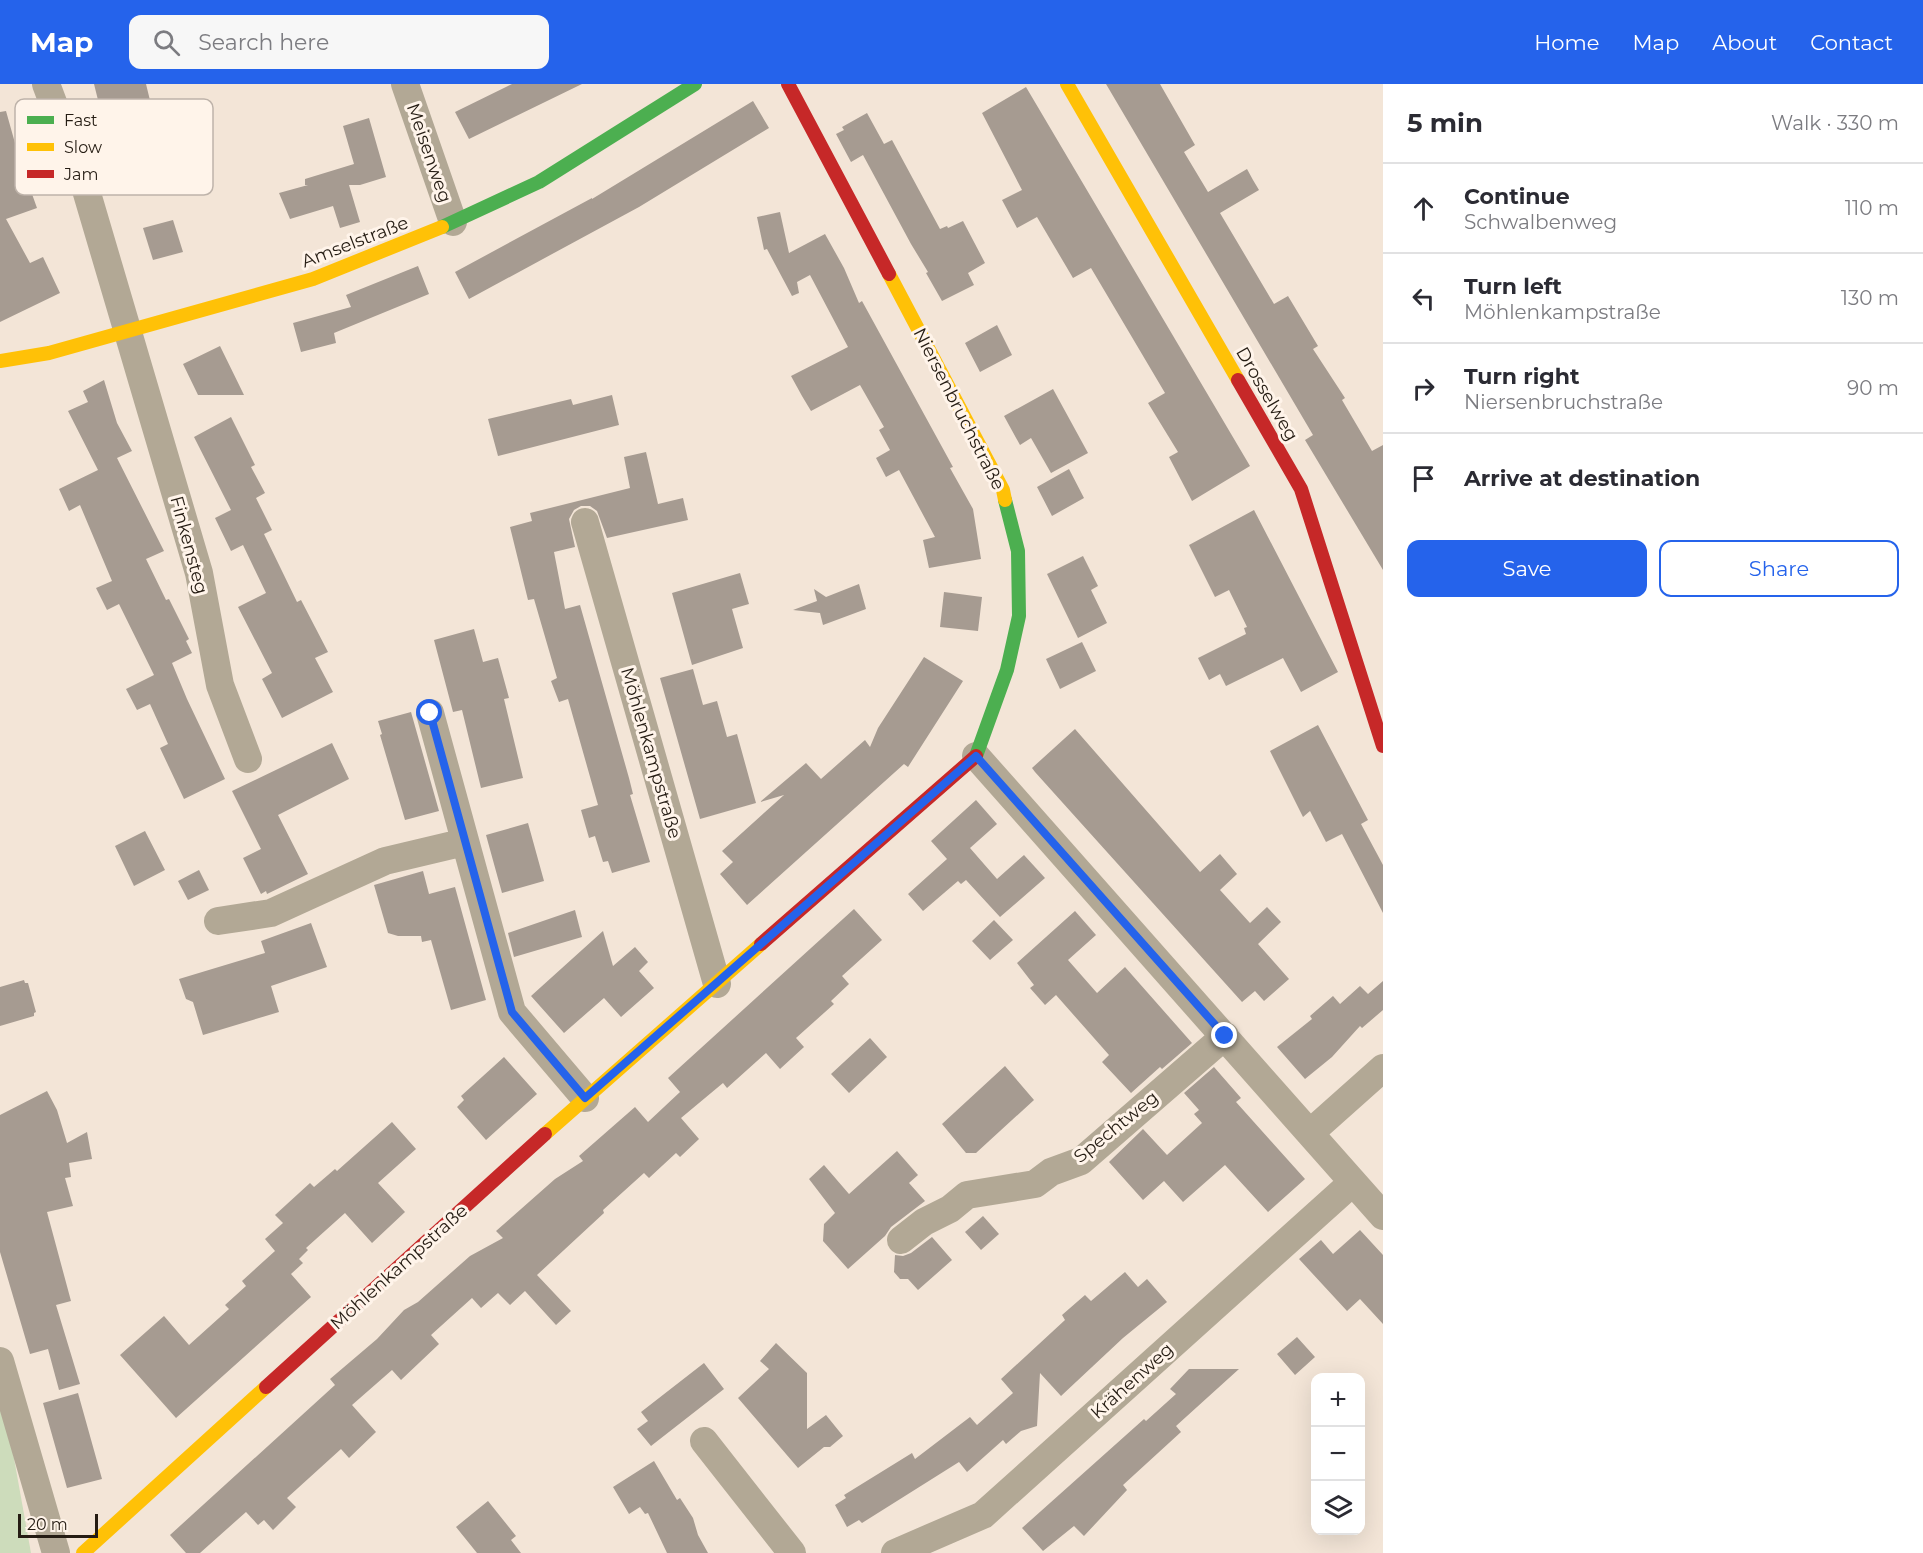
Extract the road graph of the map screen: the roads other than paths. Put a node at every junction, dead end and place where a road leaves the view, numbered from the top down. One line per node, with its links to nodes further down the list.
1 (46, 84): 6 (street, Finkensteg)
2 (405, 84): 8 (street, Meisenweg)
3 (695, 84): 8 (street, Amselstraße)
4 (788, 84): 14 (street, Niersenbruchstraße)
5 (1067, 84): 13 (street, Drosselweg)
6 (52, 99)
7 (87, 195): 9 (street, Finkensteg)
8 (453, 222): 9 (street, Amselstraße)
9 (128, 332): 10 (street, Amselstraße); 15 (street, Finkensteg)
10 (0, 361)
11 (585, 522): 18 (street, Möhlenkampstraße)
12 (430, 713): 16 (street)
13 (1383, 746)
14 (976, 756): 18 (street, Möhlenkampstraße); 19 (street)
15 (248, 759)
16 (465, 842): 17 (street); 21 (street)
17 (218, 921)
18 (717, 984): 21 (street, Möhlenkampstraße)
19 (1225, 1036): 22 (street); 25 (street, Spechtweg)
20 (1383, 1068): 22 (street)
21 (585, 1098): 29 (street, Möhlenkampstraße)
22 (1310, 1134): 23 (street)
23 (1353, 1182): 24 (street); 31 (street, Krähenweg)
24 (1383, 1216)
25 (901, 1240)
26 (0, 1361): 28 (street)
27 (704, 1441): 30 (street)
28 (56, 1553)
29 (83, 1553)
30 (792, 1553)
31 (895, 1553)

